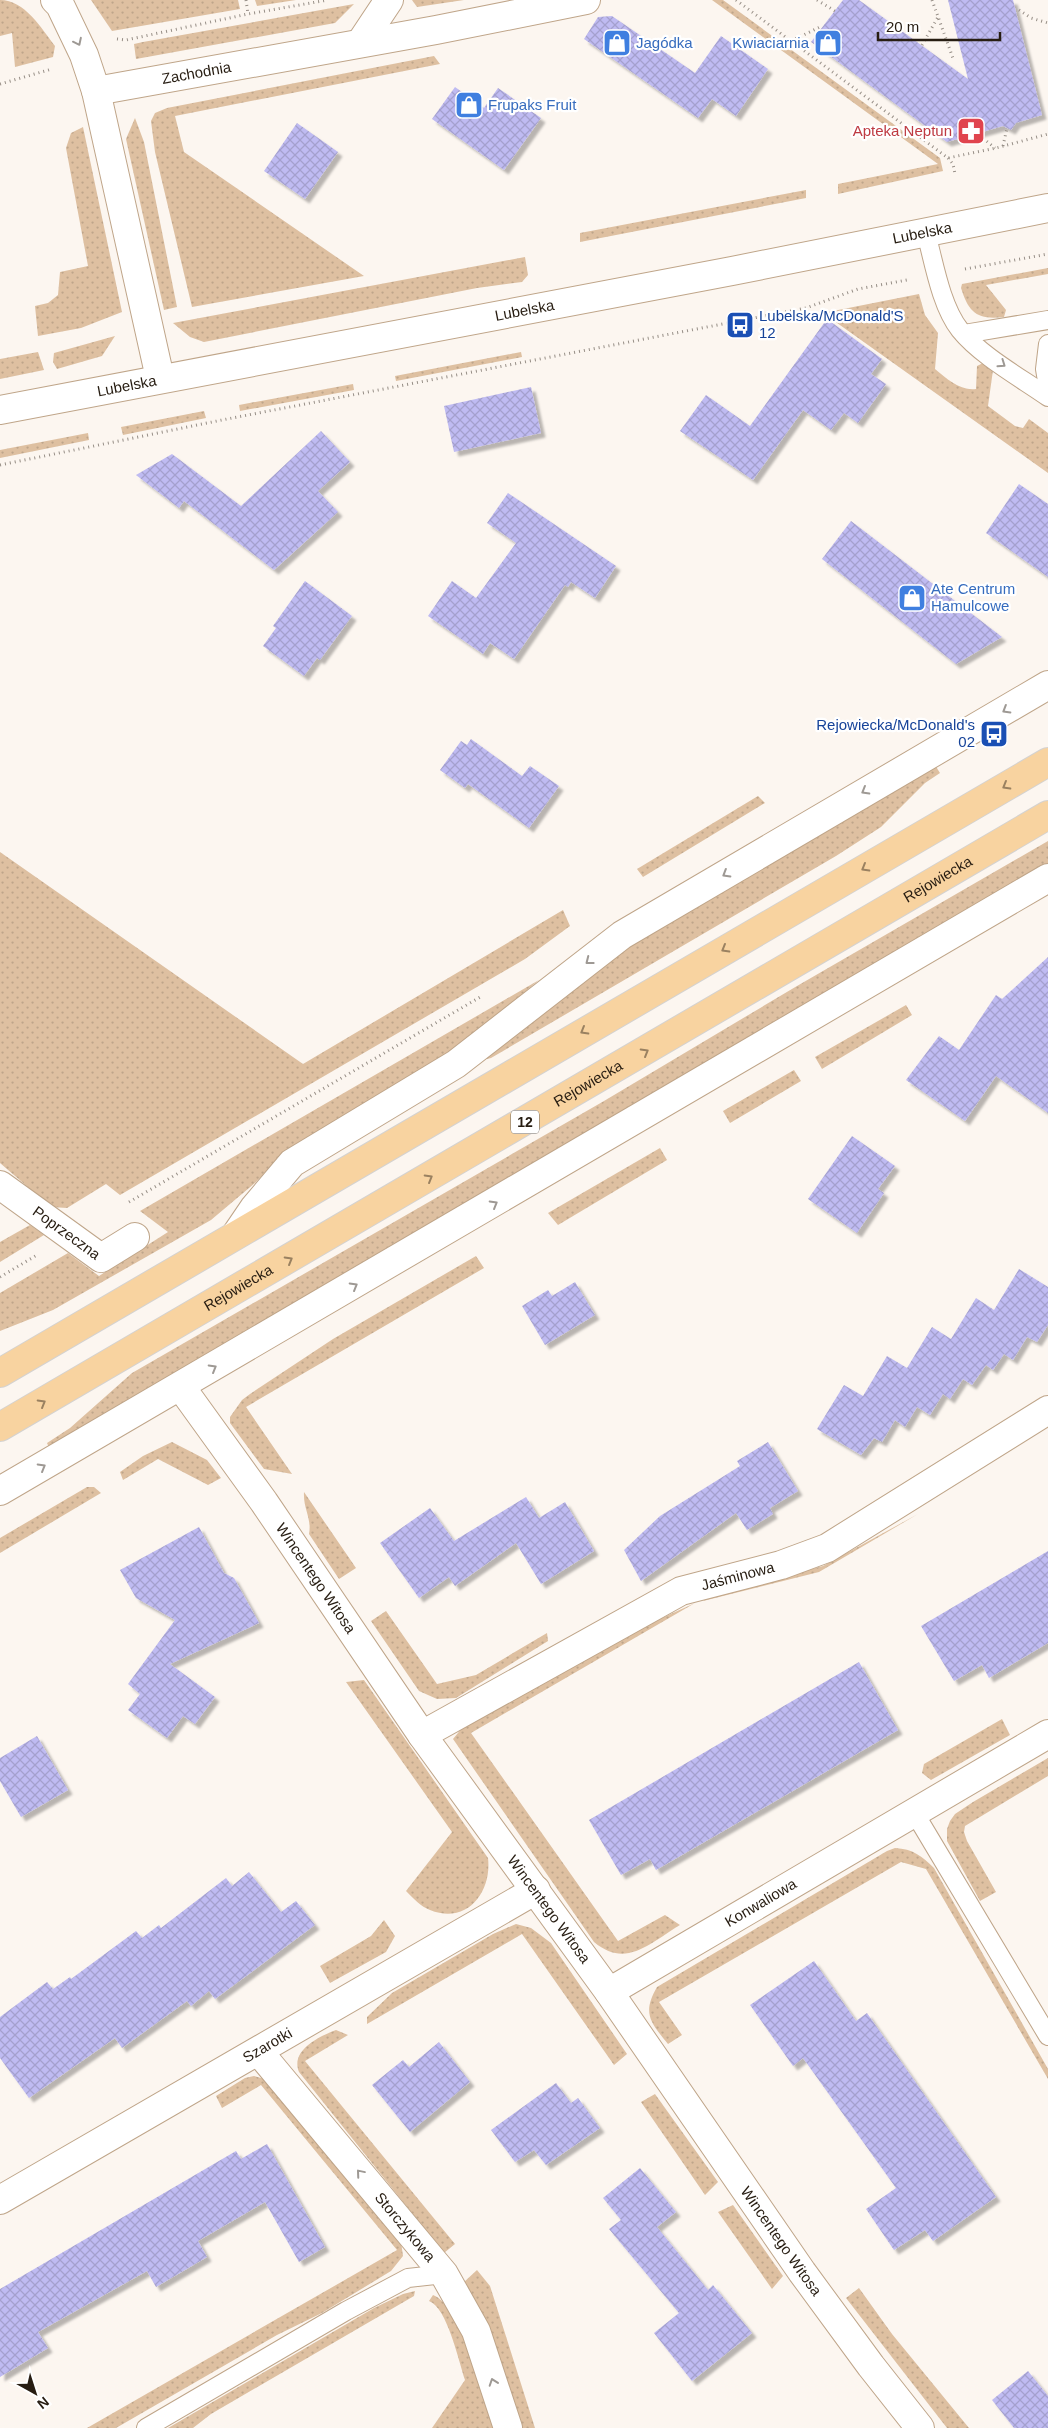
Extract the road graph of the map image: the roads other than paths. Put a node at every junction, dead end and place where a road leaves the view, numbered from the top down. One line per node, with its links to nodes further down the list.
1 (55, 0): 5 (street, one-way to 5)
2 (390, 0): 4 (street)
3 (586, 0): 4 (street, Zachodnia)
4 (360, 42): 5 (street, Zachodnia)
5 (96, 91): 11 (street)
6 (1048, 208): 7 (street, Lubelska)
7 (926, 233): 9 (lane); 11 (street, Lubelska)
8 (1048, 320): 9 (lane)
9 (964, 334): 13 (lane, one-way to 13)
10 (1048, 344): 12 (lane)
11 (160, 378): 14 (street, Lubelska)
12 (1048, 387)
13 (1048, 397)
14 (0, 410)
15 (1048, 685): 20 (street, one-way to 20)
16 (1048, 762): 20 (highway, one-way to 20)
17 (1048, 815): 25 (highway, Rejowiecka / 12, one-way to 17)
18 (1048, 878): 23 (street, one-way to 18)
19 (0, 1185): 21 (street, Poprzeczna)
20 (237, 1233): 22 (highway)
21 (135, 1238)
22 (0, 1373)
23 (181, 1387): 26 (street, one-way to 23); 28 (street, Wincentego Witosa)
24 (1048, 1410): 28 (street, Jaśminowa)
25 (0, 1427)
26 (0, 1491)
27 (1048, 1734): 29 (street, Konwaliowa)
28 (422, 1735): 30 (street, Wincentego Witosa)
29 (914, 1812): 31 (street, Konwaliowa); 32 (lane)
30 (536, 1890): 31 (street, Wincentego Witosa); 33 (street, Szarotki)
31 (609, 1992): 38 (street, Wincentego Witosa)
32 (1048, 2036)
33 (259, 2052): 34 (street, Szarotki); 35 (street, Storczykowa, one-way to 33)
34 (0, 2200)
35 (444, 2274): 36 (lane); 37 (street, Storczykowa, one-way to 35)
36 (146, 2428)
37 (508, 2428)
38 (920, 2428)

